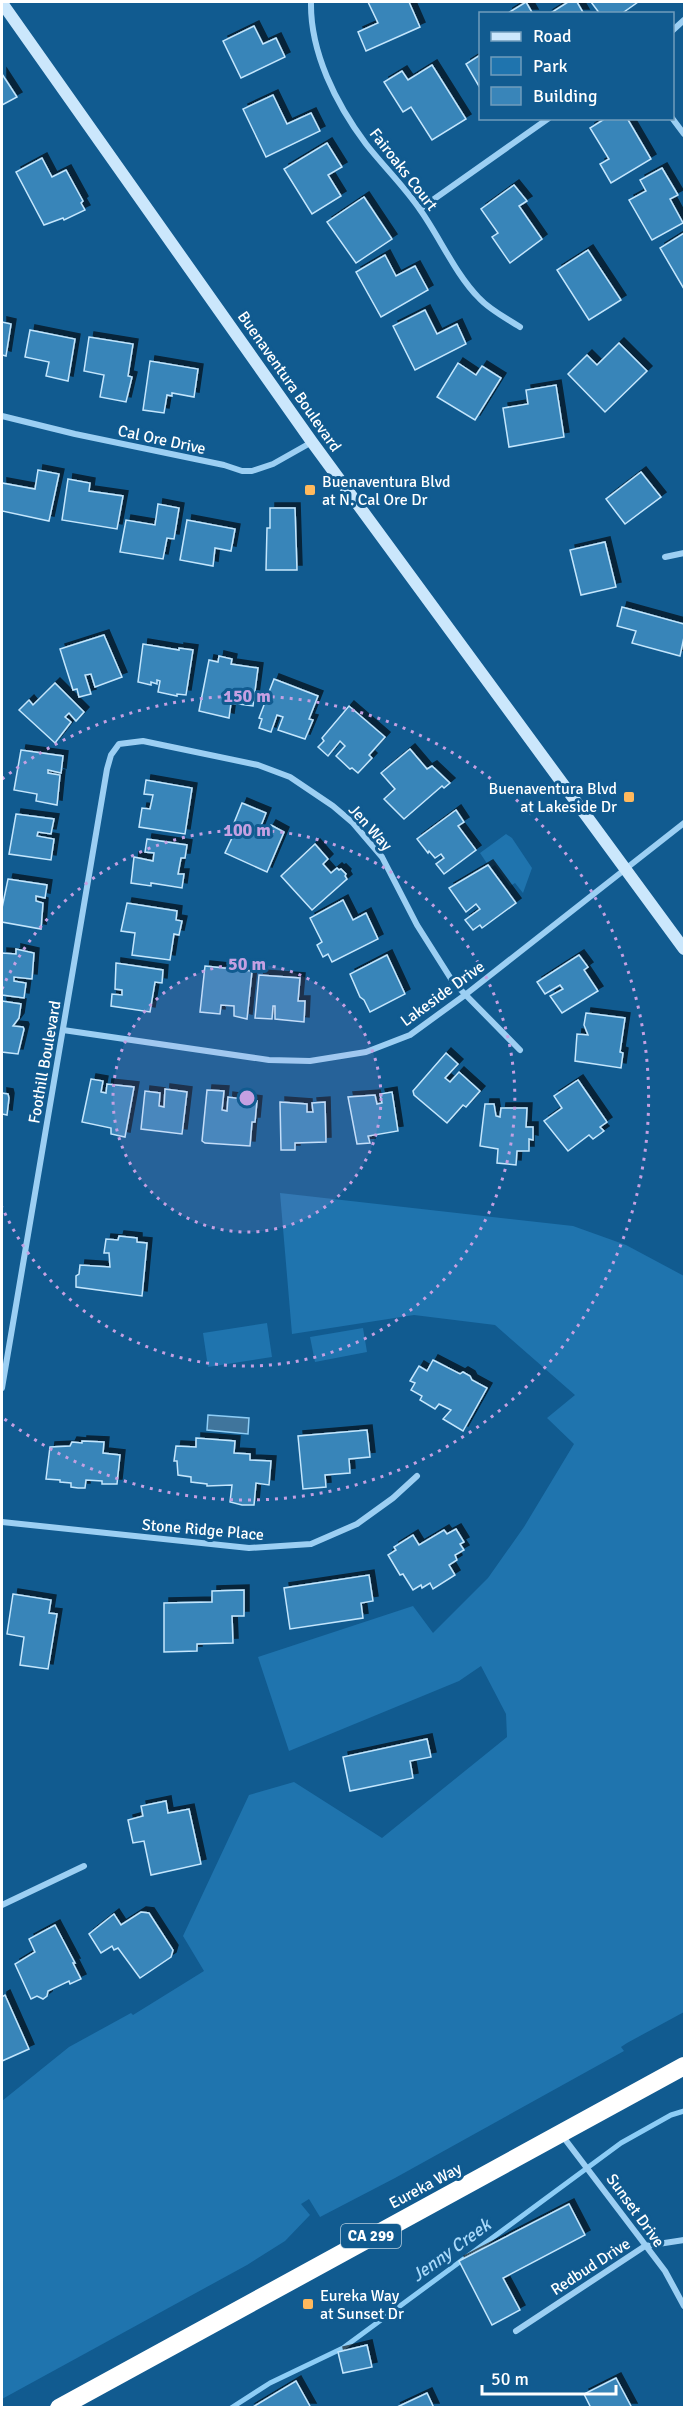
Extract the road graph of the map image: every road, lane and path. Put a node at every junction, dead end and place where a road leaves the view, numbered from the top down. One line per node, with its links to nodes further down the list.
1 (311, 2): 7 (street, Fairoaks Court)
2 (2, 3): 3 (main road, Buenaventura Boulevard)
3 (6, 17): 10 (main road, Buenaventura Boulevard)
4 (546, 120): 7 (street)
5 (674, 120): 6 (street)
6 (684, 134)
7 (420, 209): 8 (street, Fairoaks Court)
8 (520, 327)
9 (2, 416): 10 (street, Cal Ore Drive)
10 (312, 442): 15 (main road, Buenaventura Boulevard)
11 (684, 553): 12 (street)
12 (666, 557)
13 (120, 744): 17 (street, Jen Way); 18 (street, Foothill Boulevard)
14 (684, 823): 15 (street, Lakeside Drive)
15 (625, 869): 16 (main road, Buenaventura Boulevard); 17 (street, Lakeside Drive)
16 (684, 949)
17 (465, 995): 18 (street, Lakeside Drive); 19 (street, Jen Way)
18 (63, 1030): 20 (street, Foothill Boulevard)
19 (520, 1050)
20 (2, 1388)
21 (417, 1476): 22 (street, Stone Ridge Place)
22 (2, 1522)
23 (84, 1866): 24 (street)
24 (2, 1905)
25 (684, 2066): 26 (highway, Eureka Way / CA 299)
26 (561, 2134): 28 (street, Sunset Drive); 31 (highway, Eureka Way / CA 299)
27 (684, 2240): 28 (street, Redbud Drive)
28 (645, 2246): 29 (street, Sunset Drive); 30 (street, Redbud Drive)
29 (684, 2306)
30 (516, 2331)
31 (59, 2408)

